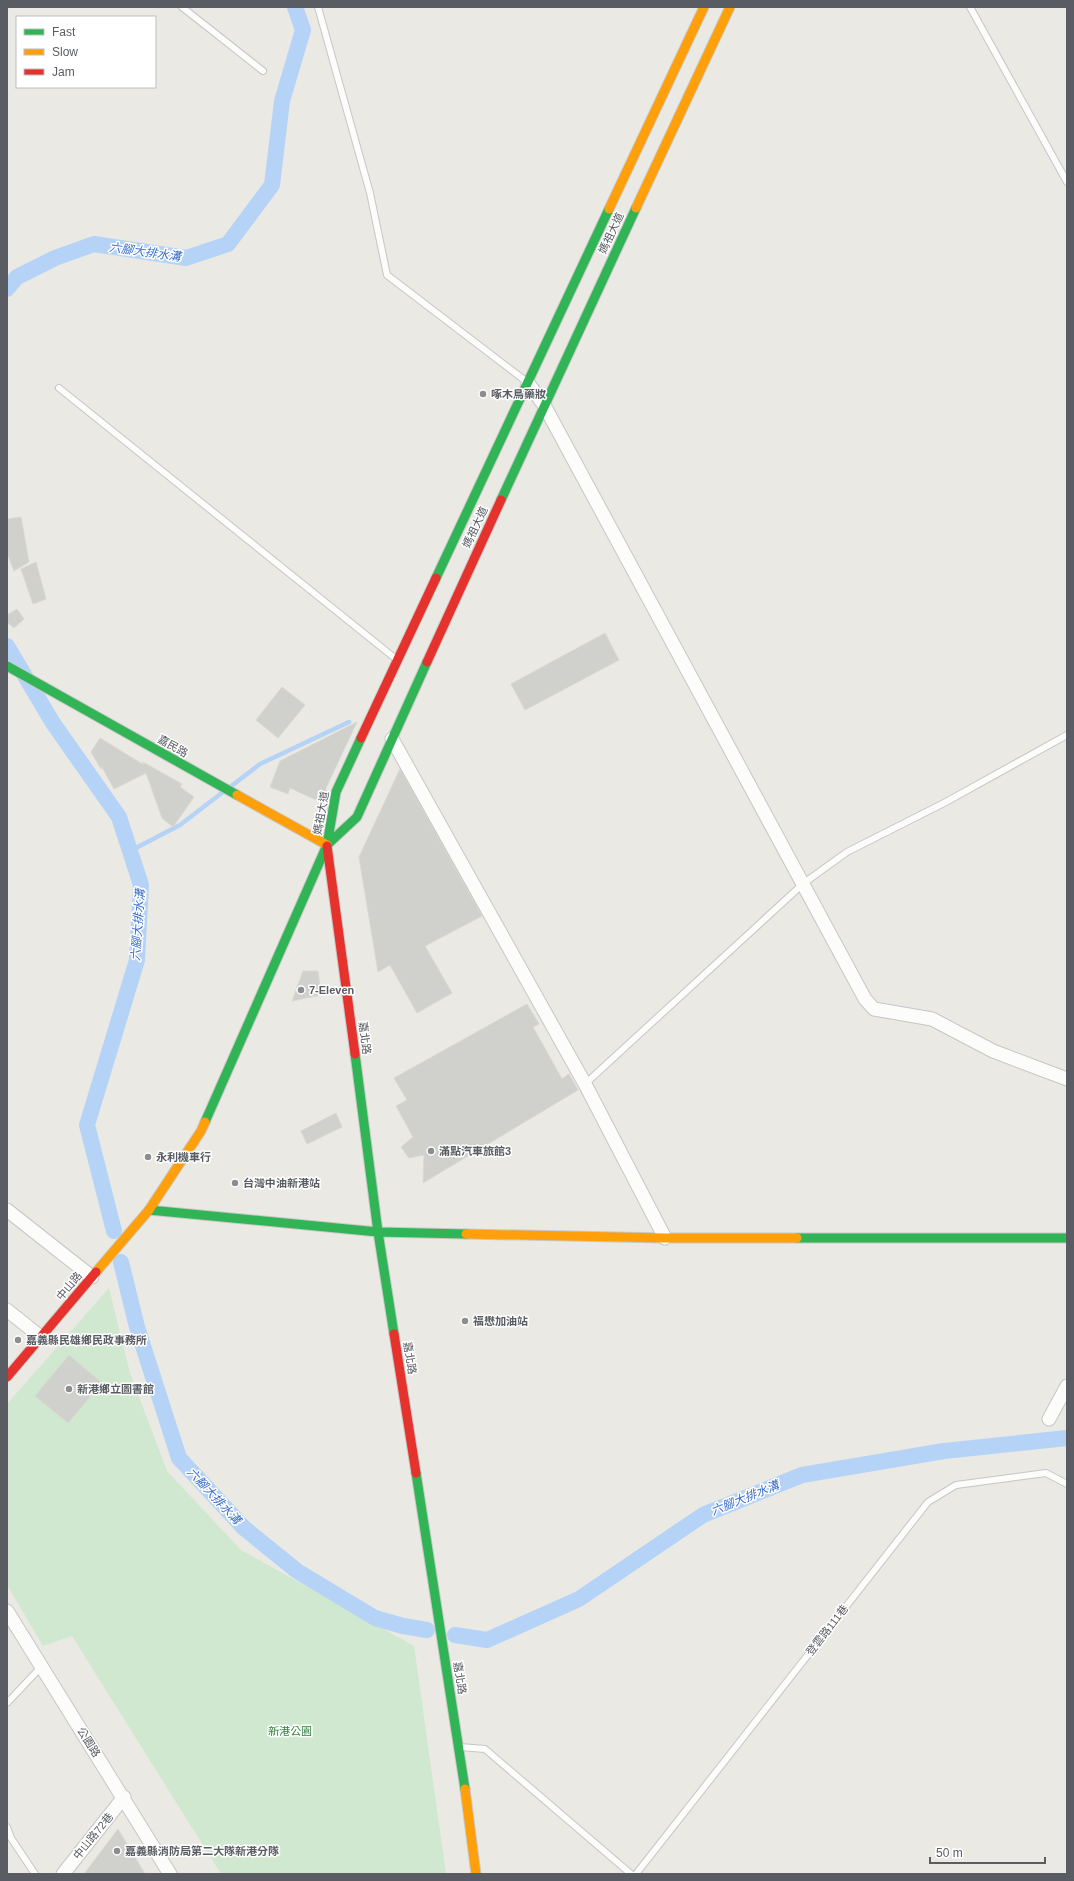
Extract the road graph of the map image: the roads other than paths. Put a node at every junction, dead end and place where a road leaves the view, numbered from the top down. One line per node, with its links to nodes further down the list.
1 (182, 7): 6 (lane)
2 (318, 7): 8 (lane)
3 (704, 7): 8 (main road, 媽祖大道)
4 (730, 7): 10 (main road, 媽祖大道)
5 (970, 7): 7 (lane)
6 (263, 71)
7 (1067, 182)
8 (528, 383): 10 (street); 11 (main road, 媽祖大道)
9 (59, 388): 11 (lane)
10 (544, 405): 14 (main road, 媽祖大道); 16 (street)
11 (397, 660): 15 (main road, 媽祖大道)
12 (7, 666): 15 (main road, 嘉民路)
13 (1067, 735): 16 (lane)
14 (392, 739): 15 (main road, 媽祖大道); 18 (street)
15 (327, 845): 20 (main road, 中山路); 21 (main road, 嘉北路)
16 (804, 883): 17 (street); 18 (lane)
17 (1067, 1078)
18 (585, 1084): 22 (street)
19 (7, 1210): 24 (street)
20 (149, 1210): 21 (main road); 24 (main road, 中山路)
21 (378, 1232): 22 (main road); 34 (main road, 嘉北路)
22 (665, 1238): 23 (main road)
23 (1067, 1238)
24 (92, 1277): 26 (main road, 中山路)
25 (7, 1310): 26 (street)
26 (42, 1338): 27 (main road, 中山路)
27 (7, 1377)
28 (1067, 1386): 29 (street)
29 (1049, 1420)
30 (1067, 1484): 42 (lane, 登雲路111巷)
31 (7, 1611): 32 (street, 公園路)
32 (42, 1666): 33 (lane); 35 (street, 公園路)
33 (7, 1703)
34 (459, 1747): 40 (main road, 嘉北路); 41 (lane)
35 (124, 1797): 38 (street, 中山路72巷); 39 (street, 公園路)
36 (7, 1827): 37 (lane)
37 (35, 1874)
38 (63, 1874)
39 (170, 1874)
40 (476, 1874)
41 (631, 1874)
42 (636, 1874)

